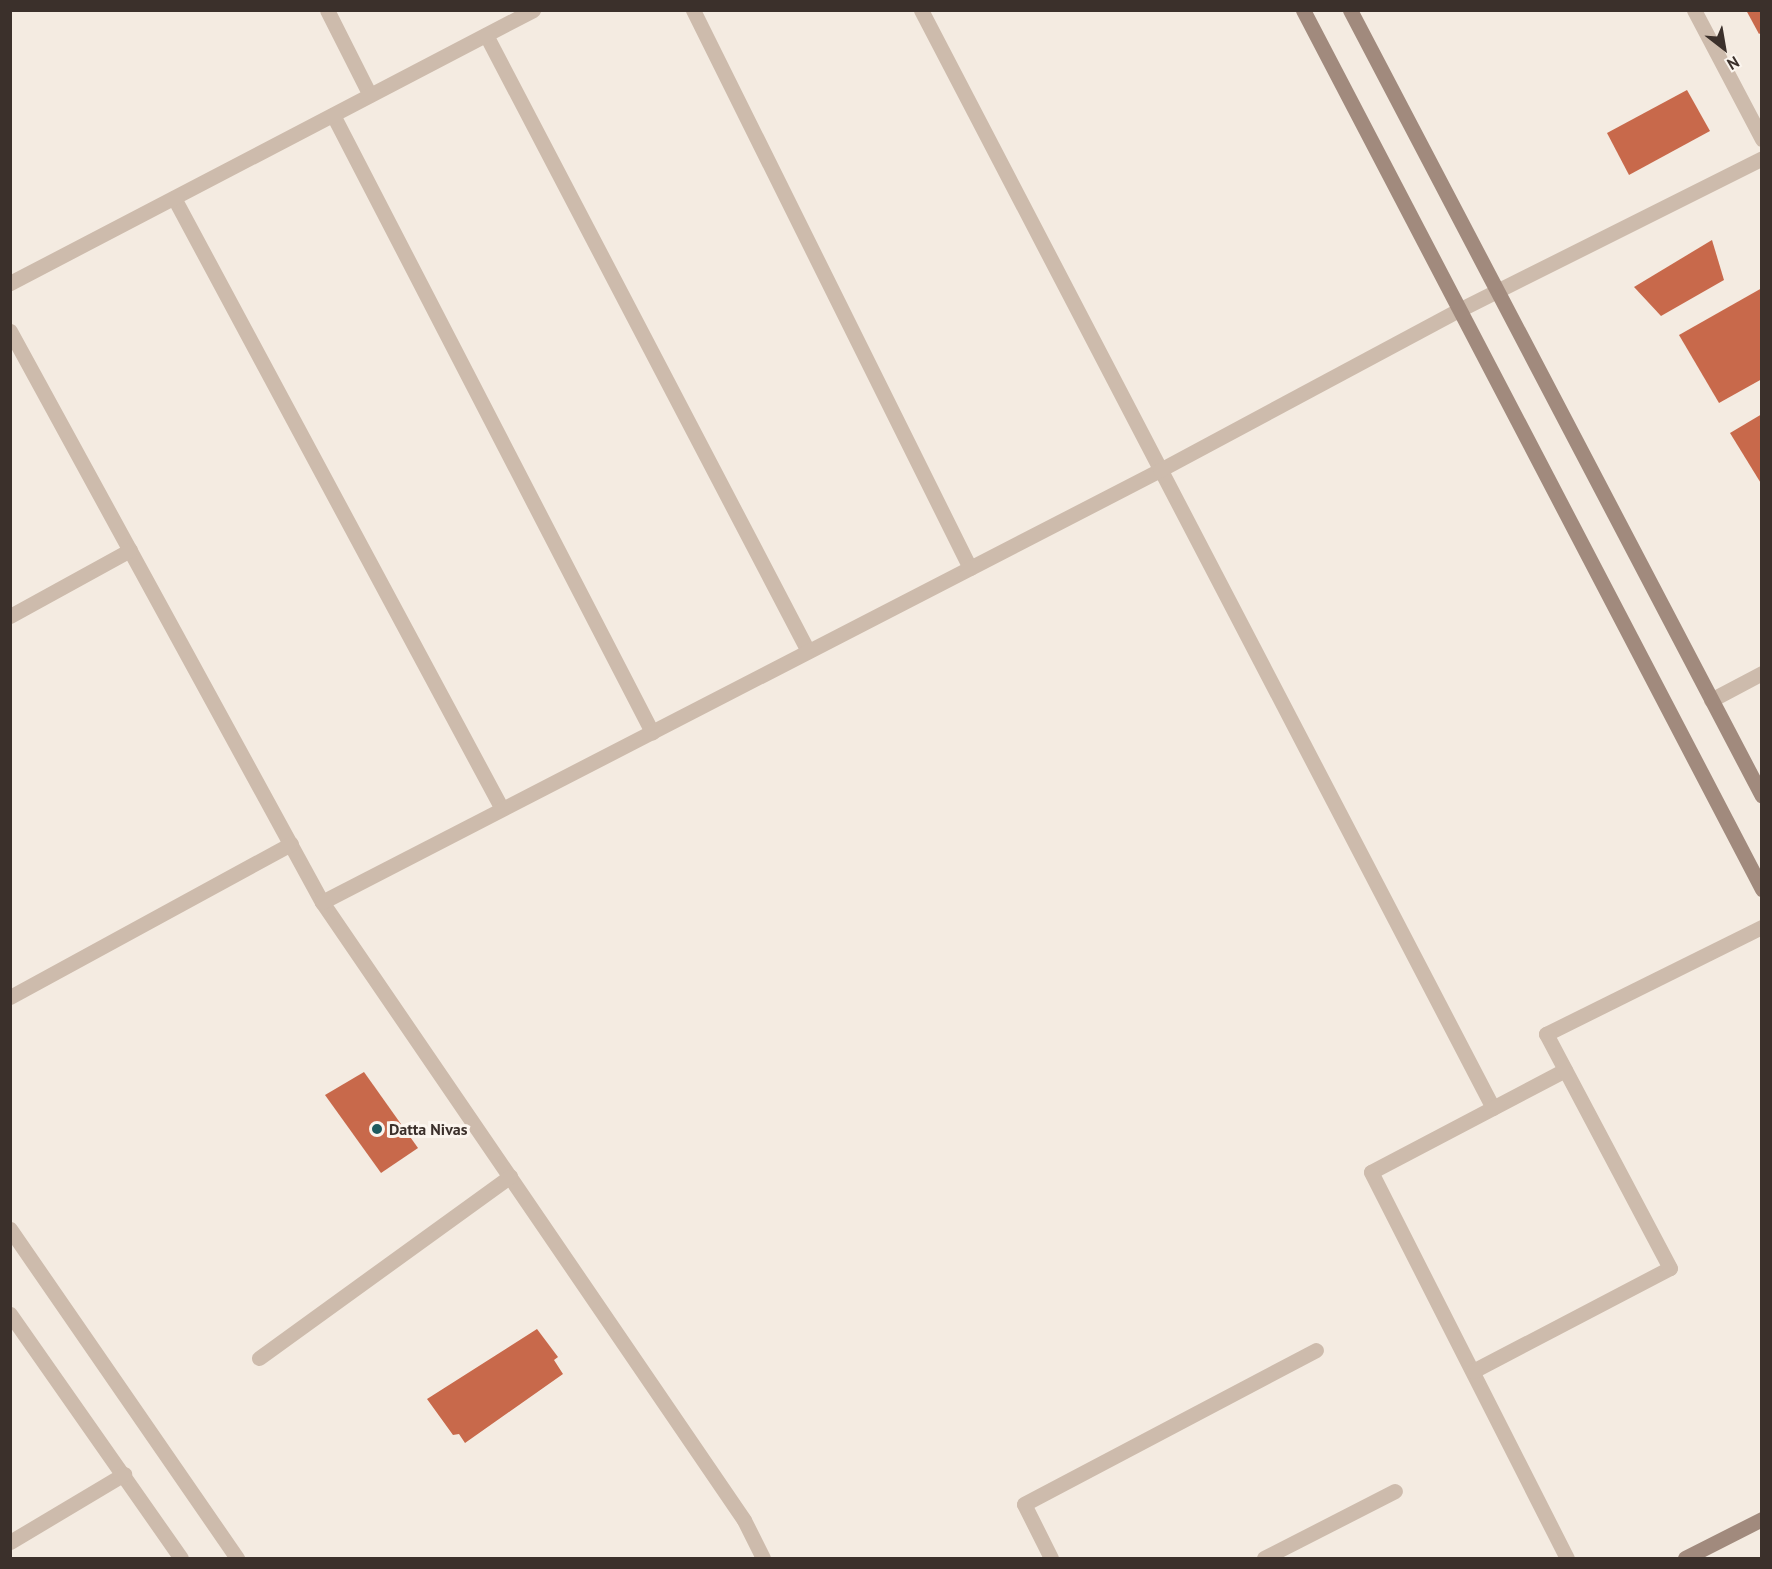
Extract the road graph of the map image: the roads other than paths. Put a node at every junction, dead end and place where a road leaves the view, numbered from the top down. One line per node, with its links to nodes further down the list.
1 (327, 10): 9 (street)
2 (533, 10): 8 (street)
3 (693, 10): 20 (street)
4 (921, 10): 18 (street)
5 (1303, 10): 16 (street)
6 (1350, 10): 15 (street)
7 (1694, 10): 11 (street)
8 (486, 35): 9 (street); 22 (street)
9 (370, 95): 10 (street)
10 (333, 115): 13 (street); 25 (street)
11 (1761, 139)
12 (1761, 158): 15 (street)
13 (174, 198): 14 (street); 27 (street)
14 (10, 283)
15 (1497, 291): 16 (street); 24 (street)
16 (1460, 309): 18 (street); 29 (street)
17 (10, 331): 19 (street)
18 (1160, 470): 20 (street); 34 (street)
19 (130, 550): 21 (street); 28 (street)
20 (970, 568): 22 (street)
21 (10, 616)
22 (808, 651): 25 (street)
23 (1761, 673): 24 (street)
24 (1711, 700): 26 (street)
25 (652, 732): 27 (street)
26 (1761, 796)
27 (502, 809): 30 (street)
28 (291, 844): 30 (street); 32 (street)
29 (1761, 889)
30 (322, 902): 35 (street)
31 (1761, 927): 33 (street)
32 (10, 997)
33 (1565, 1070): 34 (street); 40 (street)
34 (1493, 1108): 40 (street)
35 (510, 1176): 39 (street); 47 (street)
36 (10, 1229): 46 (street)
37 (10, 1314): 41 (street)
38 (1316, 1350): 48 (street)
39 (259, 1358)
40 (1473, 1371): 50 (street)
41 (124, 1474): 44 (street); 45 (street)
42 (1395, 1491): 49 (street)
43 (1761, 1519): 51 (street)
44 (10, 1542)
45 (181, 1558)
46 (237, 1558)
47 (763, 1558)
48 (1051, 1558)
49 (1264, 1558)
50 (1567, 1558)
51 (1684, 1558)

